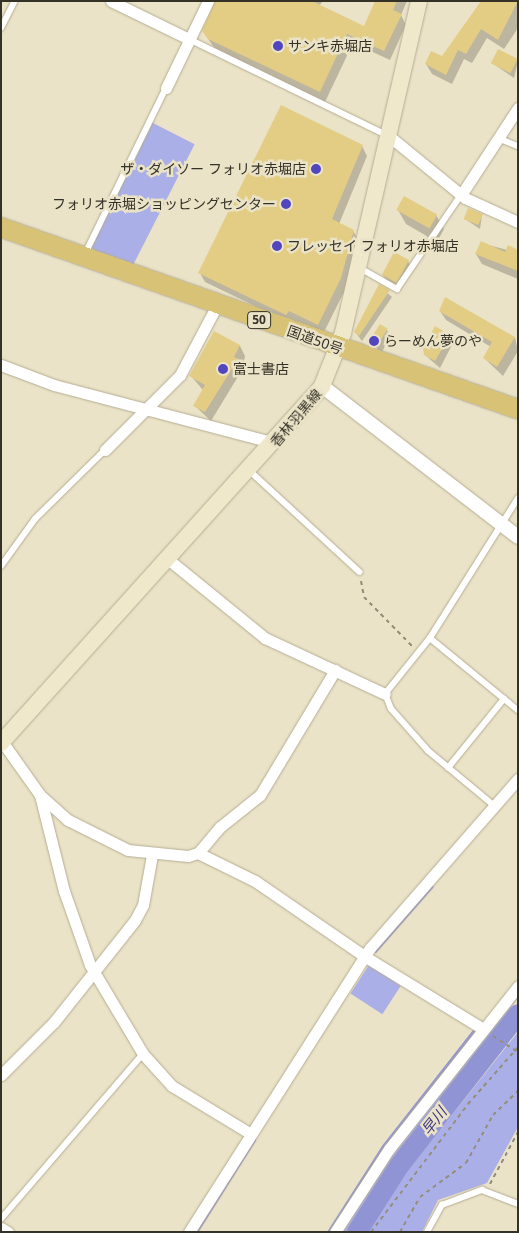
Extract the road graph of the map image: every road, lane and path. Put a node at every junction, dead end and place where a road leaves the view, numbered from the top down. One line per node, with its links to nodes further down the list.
1 (15, 1): 5 (lane)
2 (112, 1): 6 (street)
3 (208, 1): 6 (street)
4 (419, 1): 9 (main road, 香林羽黒線)
5 (1, 28)
6 (189, 39): 7 (street); 9 (lane)
7 (166, 88): 15 (lane)
8 (518, 108): 10 (street)
9 (389, 136): 12 (street); 16 (main road, 香林羽黒線)
10 (498, 138): 11 (lane); 12 (street)
11 (518, 146)
12 (461, 195): 13 (street); 16 (lane)
13 (518, 222)
14 (1, 227): 15 (highway, 国道50号 / 50)
15 (84, 256): 17 (highway, 国道50号 / 50)
16 (360, 268): 18 (main road, 香林羽黒線)
17 (217, 305): 18 (highway, 国道50号 / 50); 21 (street)
18 (338, 349): 20 (main road, 香林羽黒線); 22 (highway, 国道50号 / 50)
19 (1, 365): 21 (street)
20 (322, 386): 23 (main road, 香林羽黒線); 27 (street)
21 (149, 409): 23 (street); 24 (street)
22 (518, 409)
23 (275, 443): 25 (main road, 香林羽黒線)
24 (105, 450): 30 (lane)
25 (250, 471): 29 (main road, 香林羽黒線); 31 (lane)
26 (518, 498): 27 (lane)
27 (501, 524): 28 (street); 32 (lane)
28 (518, 537)
29 (169, 560): 34 (street); 38 (main road, 香林羽黒線)
30 (1, 566)
31 (360, 572): 33 (path)
32 (430, 638): 33 (lane); 36 (lane)
33 (419, 653): 35 (lane)
34 (335, 670): 35 (street); 43 (street)
35 (385, 694): 39 (lane)
36 (504, 699): 37 (lane); 39 (lane)
37 (518, 710)
38 (2, 741): 41 (street)
39 (448, 768): 42 (lane)
40 (518, 778): 42 (street)
41 (40, 795): 44 (street); 46 (street)
42 (494, 806): 45 (street)
43 (198, 853): 44 (street); 45 (street)
44 (152, 855): 46 (street)
45 (364, 956): 48 (street); 55 (street)
46 (94, 973): 51 (street); 52 (street)
47 (518, 986): 48 (street)
48 (484, 1029): 50 (path); 62 (street)
49 (518, 1047): 50 (path)
50 (516, 1051): 63 (path)
51 (143, 1054): 55 (street); 58 (lane)
52 (1, 1075)
53 (518, 1091): 64 (path)
54 (518, 1132): 56 (path)
55 (251, 1134): 61 (street)
56 (488, 1189): 57 (lane); 65 (lane)
57 (518, 1204)
58 (1, 1219)
59 (1, 1228): 60 (street)
60 (8, 1232)
61 (189, 1232)
62 (335, 1232)
63 (372, 1232)
64 (400, 1232)
65 (427, 1232)

